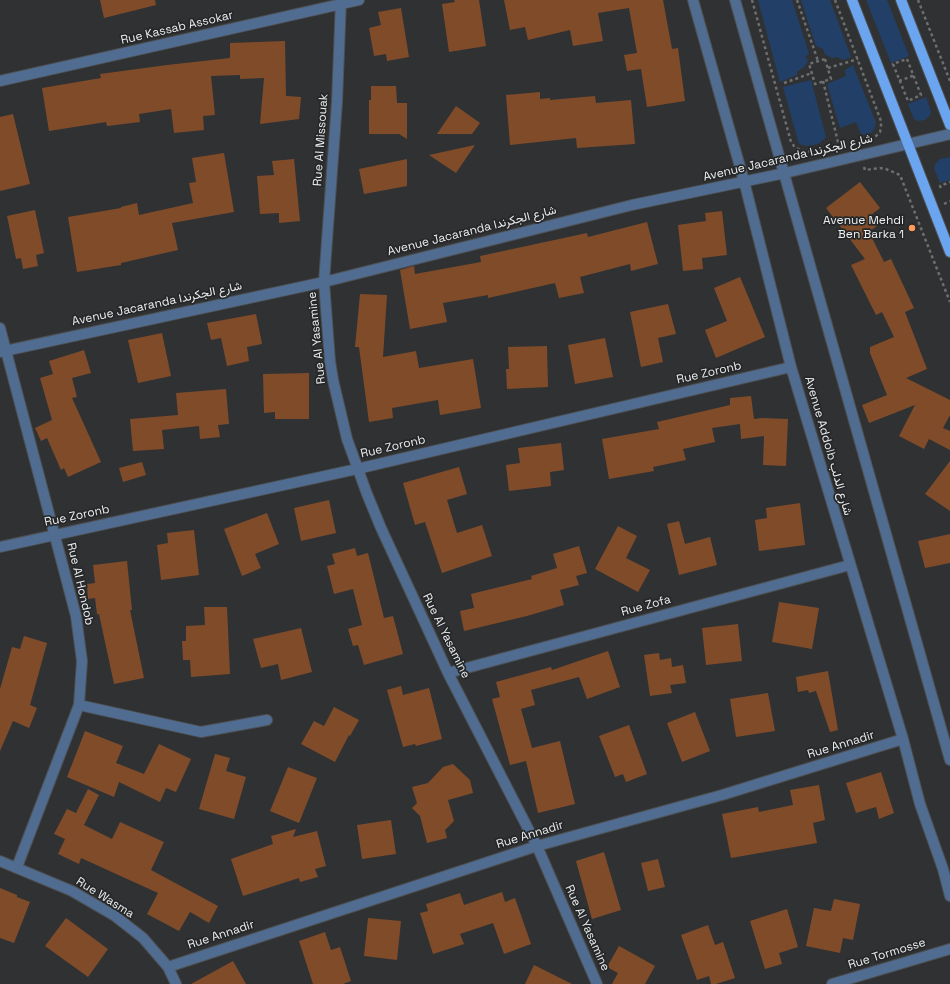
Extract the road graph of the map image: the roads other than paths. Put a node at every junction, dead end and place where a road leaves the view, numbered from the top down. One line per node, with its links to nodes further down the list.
1 (359, 0): 6 (street, Rue Kassab Assokar)
2 (693, 0): 12 (street, Avenue Addolb شارع الدلب)
3 (735, 0): 11 (street)
4 (852, 0): 10 (main road)
5 (901, 0): 8 (main road)
6 (341, 2): 7 (street, Rue Kassab Assokar); 14 (street, Rue Al Missouak)
7 (0, 80)
8 (950, 125)
9 (950, 134): 10 (street, Avenue Jacaranda شارع الجكرندا)
10 (908, 144): 11 (street, Avenue Jacaranda شارع الجكرندا); 13 (main road)
11 (785, 173): 12 (street, Avenue Jacaranda شارع الجكرندا); 26 (street)
12 (744, 182): 14 (street, Avenue Jacaranda شارع الجكرندا); 17 (street, Avenue Addolb شارع الدلب)
13 (950, 252)
14 (324, 282): 16 (street, Avenue Jacaranda شارع الجكرندا); 18 (street, Rue Al Yasamine)
15 (0, 328): 16 (street, Rue Al Hondob)
16 (2, 351): 19 (street, Rue Al Hondob)
17 (791, 367): 18 (street, Rue Zoronb); 21 (street, Avenue Addolb شارع الدلب)
18 (358, 469): 19 (street, Rue Zoronb); 22 (street, Rue Al Yasamine)
19 (55, 534): 20 (street, Rue Zoronb); 23 (street, Rue Al Hondob)
20 (0, 547)
21 (850, 565): 22 (street, Rue Zofa); 25 (street, Avenue Addolb شارع الدلب)
22 (448, 673): 27 (street, Rue Al Yasamine)
23 (79, 705): 24 (street); 29 (street, Rue Al Hondob)
24 (266, 720)
25 (903, 739): 27 (street, Rue Annadir); 30 (street, Avenue Addolb شارع الدلب)
26 (950, 760)
27 (537, 846): 32 (street, Rue Annadir); 34 (street, Rue Al Yasamine)
28 (0, 861): 29 (street, Rue Wasma)
29 (17, 867): 32 (street, Rue Wasma)
30 (950, 896)
31 (950, 949): 35 (street, Rue Tormosse)
32 (168, 967): 33 (street, Rue Wasma)
33 (176, 984)
34 (597, 984)
35 (832, 984)

